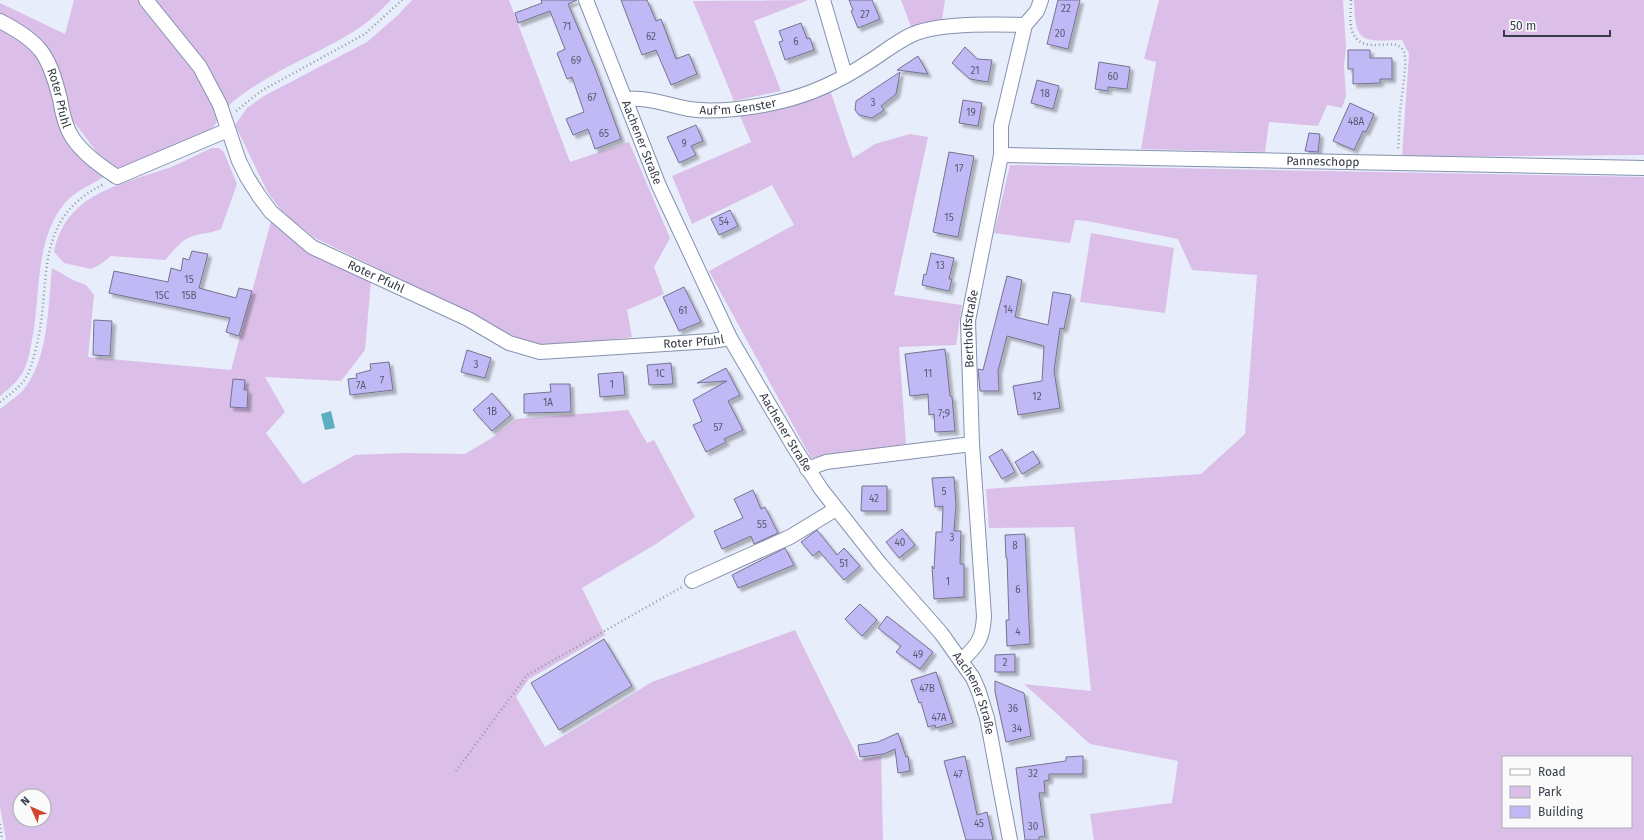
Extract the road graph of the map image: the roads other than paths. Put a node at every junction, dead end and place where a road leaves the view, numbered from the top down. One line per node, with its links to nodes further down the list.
1 (146, 0): 9 (street, Roter Pfuhl)
2 (586, 0): 8 (street, Aachener Straße)
3 (823, 0): 7 (street)
4 (1041, 0): 6 (street, Bertholfstraße)
5 (0, 21): 9 (street, Roter Pfuhl)
6 (1025, 25): 7 (street, Auf'm Genster); 10 (street, Bertholfstraße)
7 (845, 75): 8 (street, Auf'm Genster)
8 (626, 99): 12 (street, Aachener Straße)
9 (226, 125): 12 (street, Roter Pfuhl)
10 (1001, 155): 11 (street, Panneschopp); 13 (street, Bertholfstraße)
11 (1644, 168)
12 (730, 338): 14 (street, Aachener Straße)
13 (972, 444): 14 (street); 17 (street, Bertholfstraße)
14 (807, 469): 15 (street, Aachener Straße)
15 (836, 509): 16 (street); 17 (street, Aachener Straße)
16 (692, 581)
17 (962, 660): 18 (street, Aachener Straße)
18 (1010, 840)

